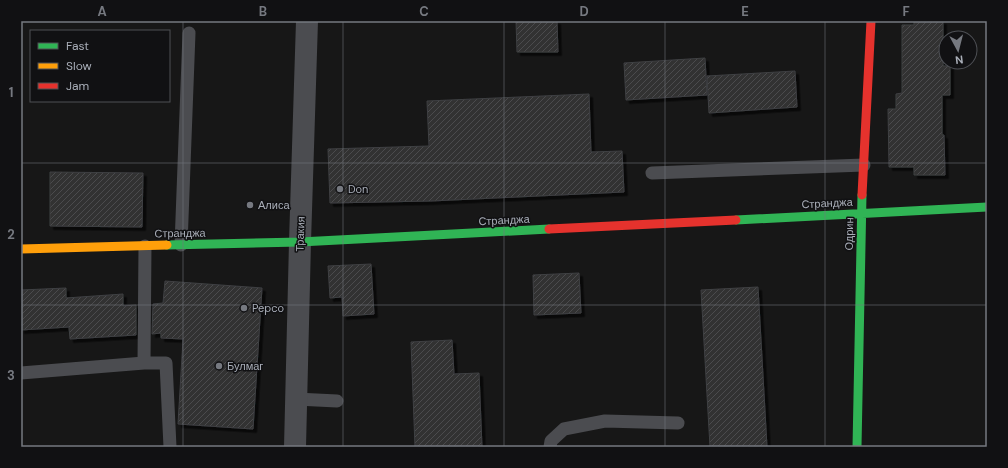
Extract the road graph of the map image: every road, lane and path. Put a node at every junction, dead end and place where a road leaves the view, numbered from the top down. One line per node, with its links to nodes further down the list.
1 (307, 21): 8 (street, Тракия)
2 (871, 21): 4 (street, Одрин)
3 (189, 32): 9 (lane)
4 (864, 164): 5 (lane); 7 (street, Одрин)
5 (652, 173)
6 (987, 207): 7 (street, Странджа)
7 (861, 214): 8 (street, Странджа); 20 (street, Одрин)
8 (300, 242): 9 (street, Странджа); 14 (street, Тракия)
9 (181, 245): 10 (street, Странджа)
10 (145, 246): 11 (street, Странджа); 12 (lane)
11 (21, 249)
12 (144, 363): 13 (lane); 17 (lane)
13 (21, 372)
14 (296, 399): 15 (lane); 18 (street, Тракия)
15 (337, 401)
16 (678, 423): 19 (lane)
17 (170, 447)
18 (295, 447)
19 (550, 447)
20 (857, 447)

